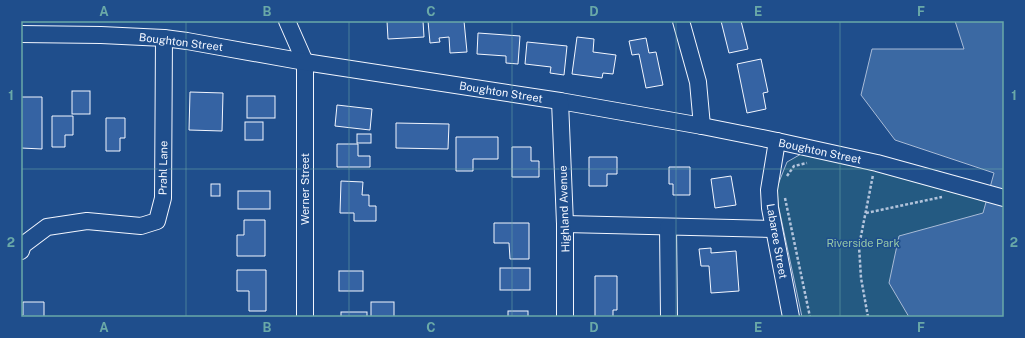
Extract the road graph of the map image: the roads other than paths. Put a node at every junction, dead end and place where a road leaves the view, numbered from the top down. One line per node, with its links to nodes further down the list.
1 (288, 21): 5 (street)
2 (681, 21): 7 (street)
3 (21, 34): 4 (street, Boughton Street)
4 (164, 38): 5 (street, Boughton Street); 13 (street, Prahl Lane)
5 (305, 62): 6 (street, Boughton Street); 14 (street, Werner Street)
6 (560, 101): 7 (street, Boughton Street); 10 (street, Highland Avenue)
7 (702, 126): 8 (street, Boughton Street)
8 (777, 141): 9 (street, Boughton Street); 12 (street, Labaree Street)
9 (1004, 198)
10 (565, 224): 11 (street); 15 (street, Highland Avenue)
11 (668, 227): 12 (street); 16 (street)
12 (773, 229): 17 (street, Labaree Street)
13 (21, 251)
14 (304, 317)
15 (565, 317)
16 (669, 317)
17 (791, 317)

